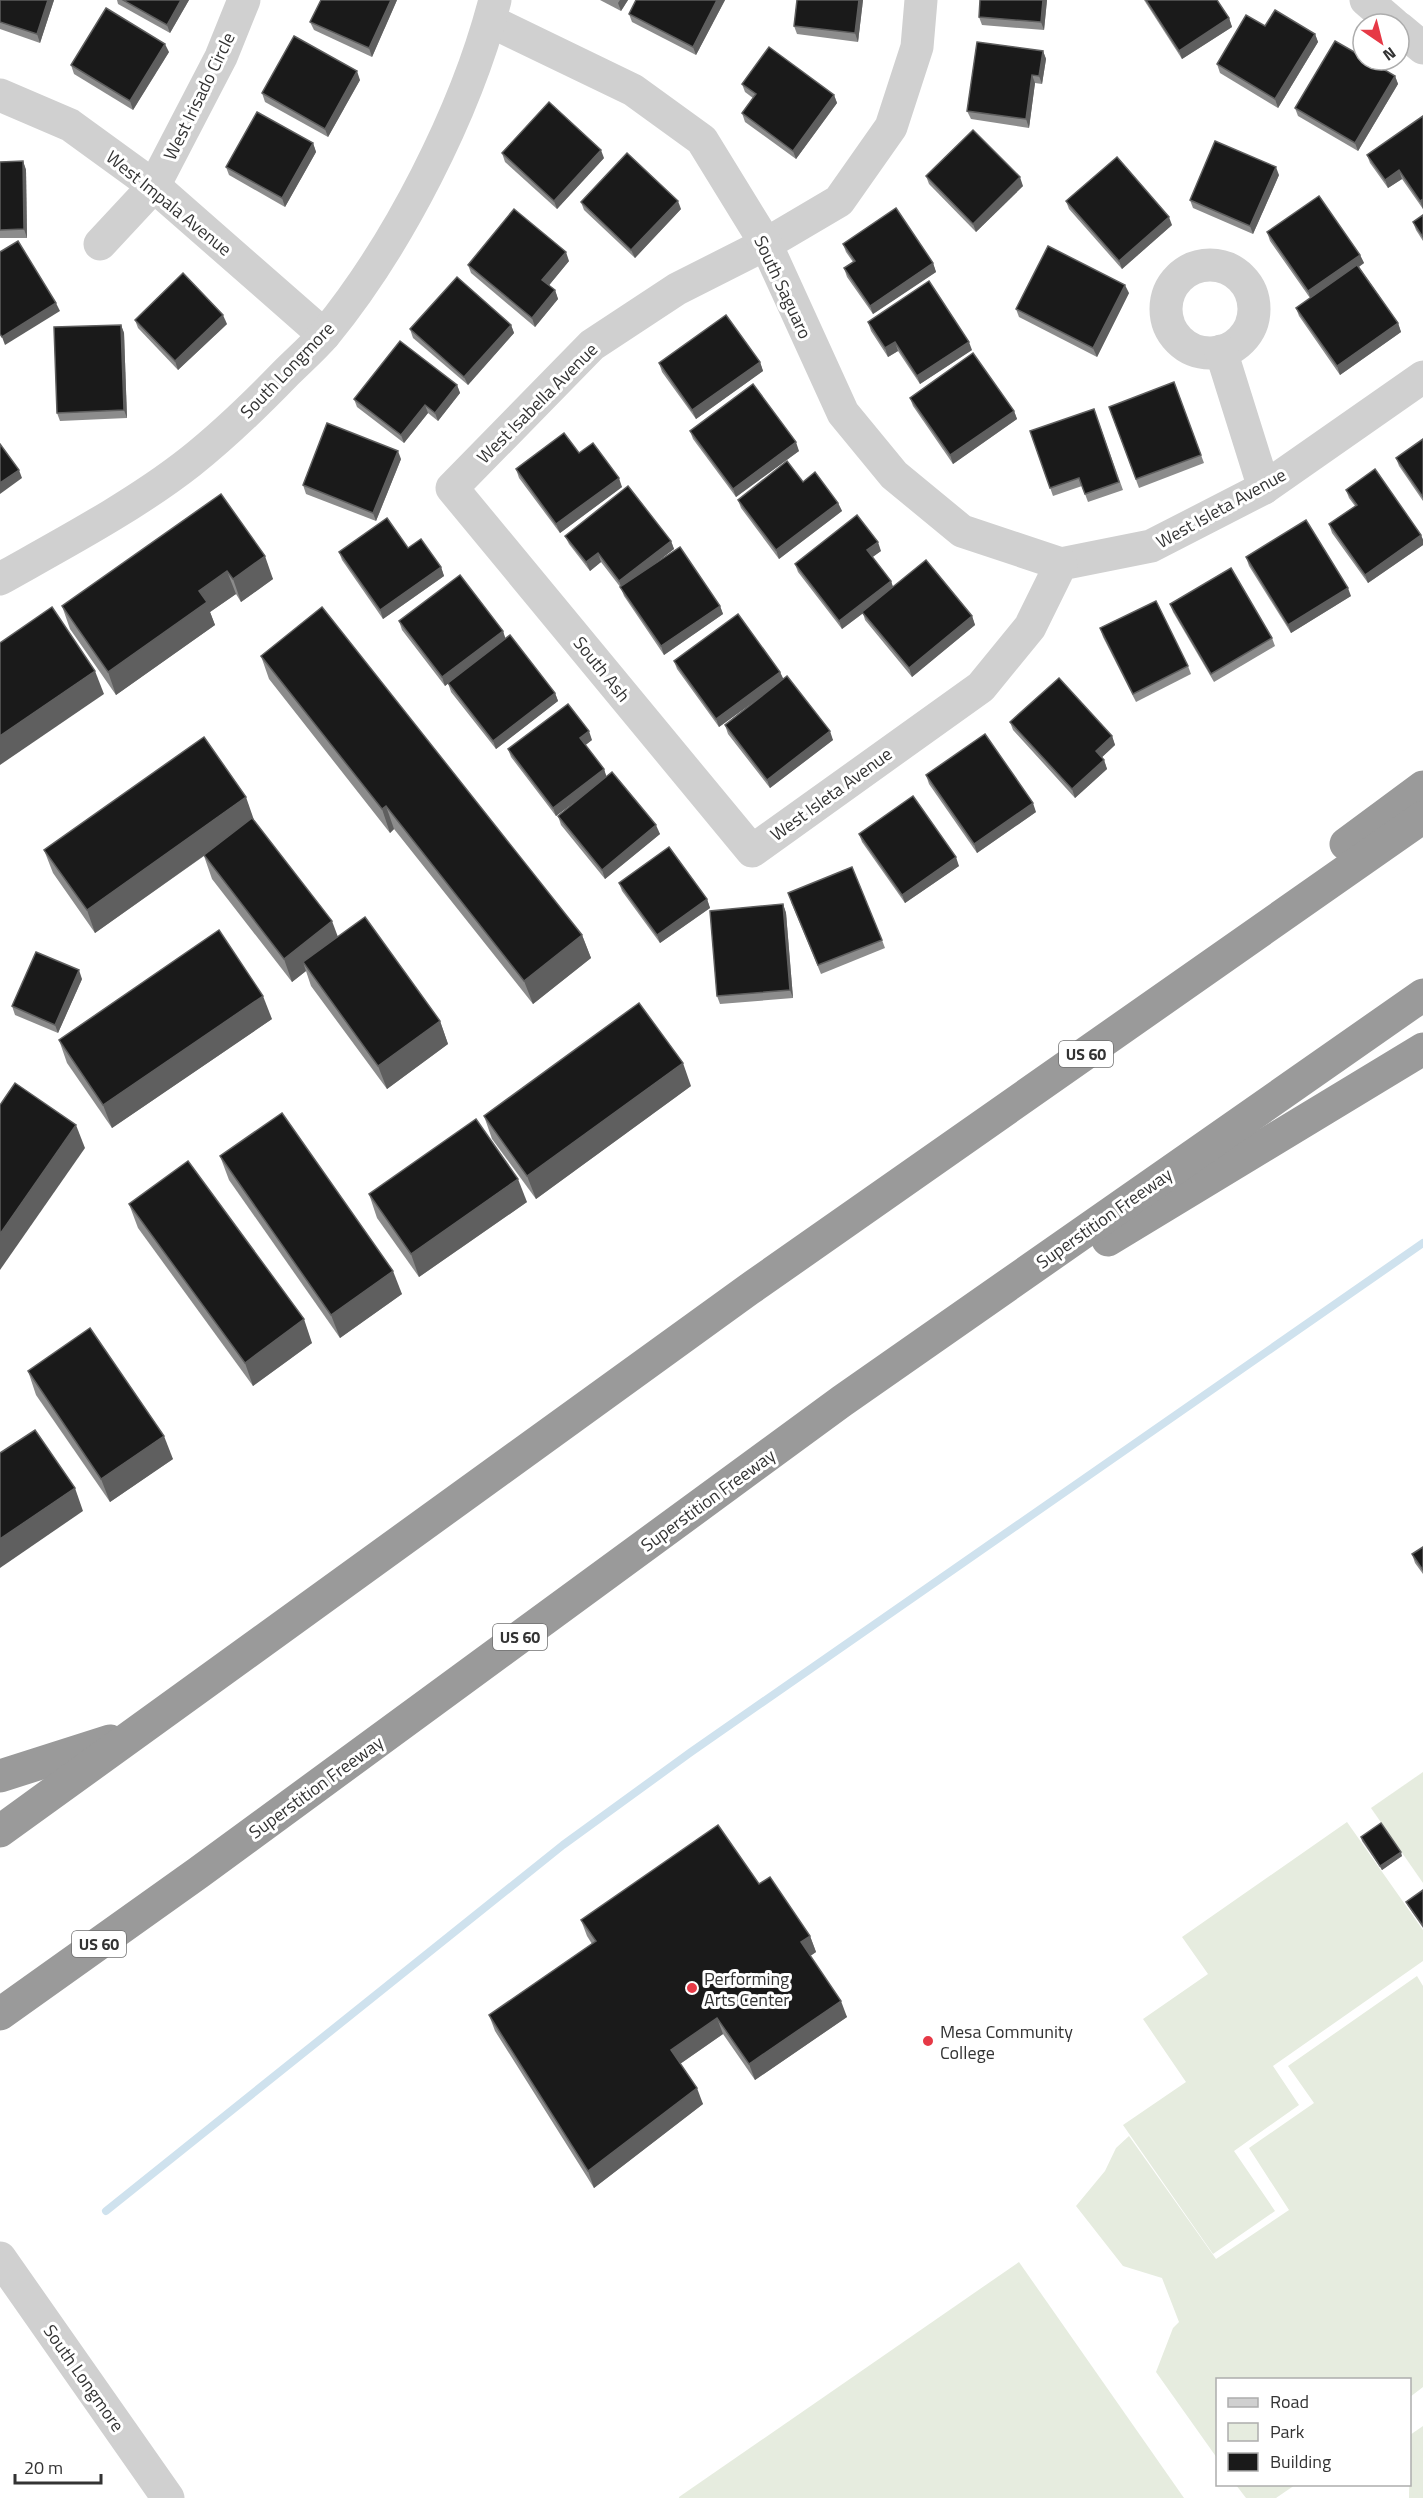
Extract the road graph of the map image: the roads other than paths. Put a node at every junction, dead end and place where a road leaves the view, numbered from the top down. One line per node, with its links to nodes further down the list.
1 (244, 0): 9 (street, West Irisado Circle)
2 (921, 0): 11 (street, West Isabella Avenue)
3 (1366, 0): 5 (street)
4 (492, 10): 11 (street, South Saguaro); 12 (street, South Longmore)
5 (1380, 12)
6 (1411, 38): 7 (street)
7 (1423, 48)
8 (0, 95): 9 (street, West Impala Avenue)
9 (154, 186): 10 (street, West Irisado Circle); 12 (street, West Impala Avenue)
10 (100, 244)
11 (766, 244): 15 (street, West Isabella Avenue); 17 (street, South Saguaro)
12 (324, 335): 18 (street, South Longmore)
13 (1221, 351): 16 (street)
14 (1423, 377): 16 (street, West Isleta Avenue)
15 (452, 488): 21 (street, South Ash)
16 (1264, 488): 17 (street, West Isleta Avenue)
17 (1061, 564): 21 (street, West Isleta Avenue)
18 (0, 579)
19 (1423, 787): 24 (highway)
20 (1423, 817): 24 (highway, US 60)
21 (752, 851)
22 (1423, 995): 25 (highway, Superstition Freeway / US 60)
23 (1423, 1049): 25 (highway)
24 (748, 1290): 26 (highway, US 60)
25 (842, 1401): 29 (highway, Superstition Freeway / US 60)
26 (140, 1732): 27 (highway); 28 (highway, US 60)
27 (0, 1776)
28 (0, 1831)
29 (198, 1874): 30 (highway, Superstition Freeway / US 60); 31 (highway)
30 (0, 2014)
31 (0, 2033)
32 (0, 2258): 33 (street, South Longmore)
33 (168, 2498)

